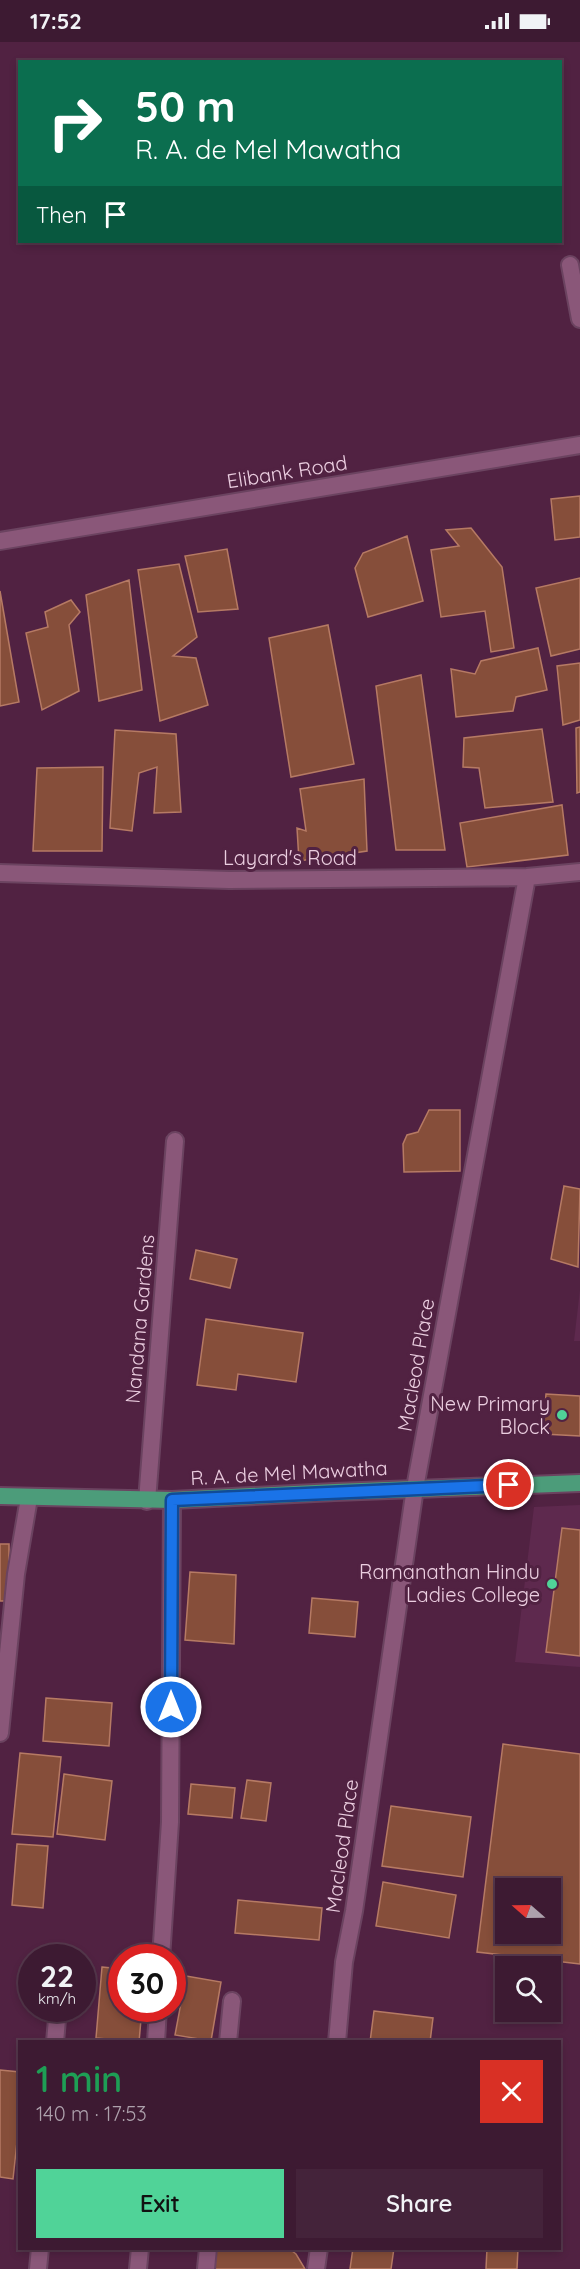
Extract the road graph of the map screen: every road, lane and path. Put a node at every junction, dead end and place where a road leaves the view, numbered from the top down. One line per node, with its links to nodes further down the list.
1 (570, 265): 2 (street)
2 (580, 319)
3 (580, 445): 4 (street, Elibank Road)
4 (0, 541)
5 (580, 872): 7 (street, Layard's Road)
6 (0, 873): 7 (street, Layard's Road)
7 (526, 877): 10 (street, Macleod Place)
8 (176, 1142): 14 (street, Nandana Gardens)
9 (580, 1483): 10 (highway, R. A. de Mel Mawatha)
10 (415, 1488): 13 (highway, R. A. de Mel Mawatha); 23 (street, Macleod Place)
11 (0, 1496): 12 (highway, R. A. de Mel Mawatha)
12 (28, 1498): 14 (highway, R. A. de Mel Mawatha); 15 (street)
13 (172, 1500): 14 (highway, R. A. de Mel Mawatha); 16 (street)
14 (147, 1501)
15 (0, 1733)
16 (162, 1944)
17 (232, 2001): 22 (street)
18 (57, 2022): 20 (street)
19 (157, 2022): 21 (street)
20 (56, 2040)
21 (156, 2040)
22 (228, 2040)
23 (337, 2040)
24 (40, 2250): 28 (street)
25 (140, 2250): 29 (street)
26 (208, 2250): 30 (street)
27 (319, 2250): 31 (street)
28 (38, 2269)
29 (138, 2269)
30 (206, 2269)
31 (316, 2269)

